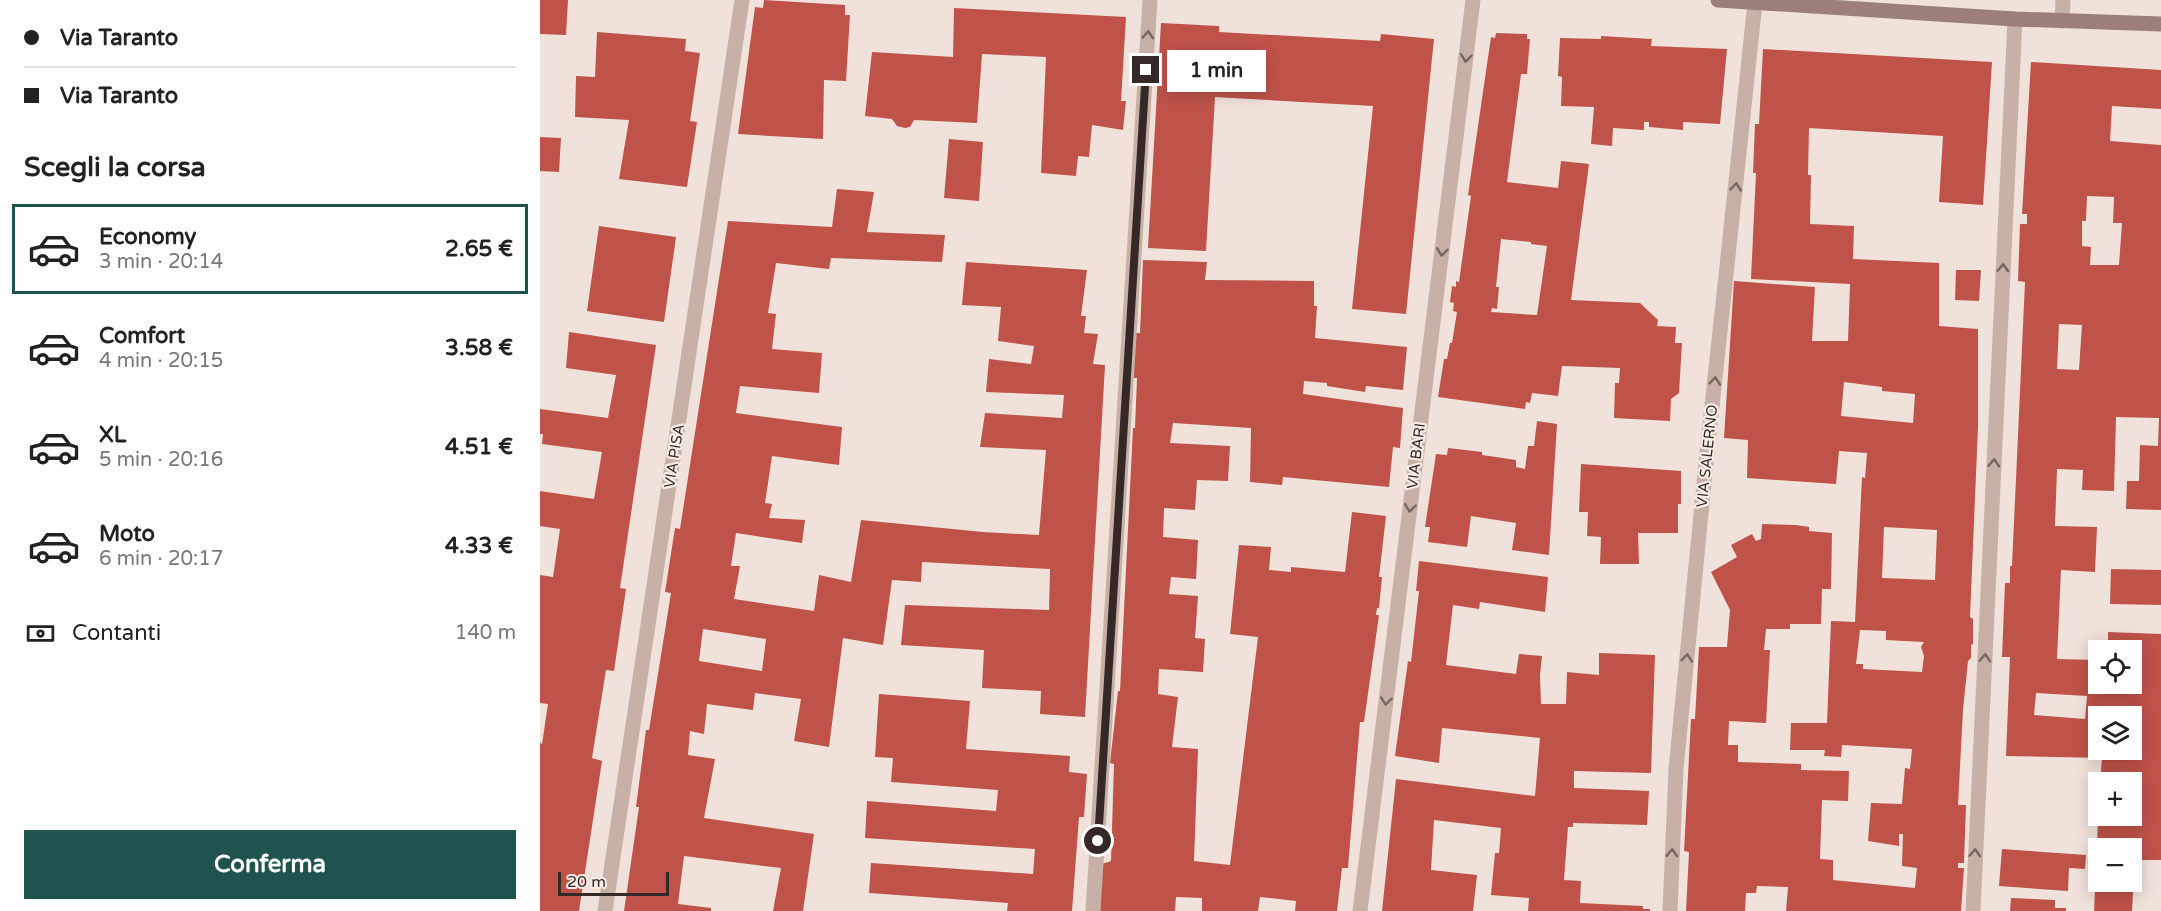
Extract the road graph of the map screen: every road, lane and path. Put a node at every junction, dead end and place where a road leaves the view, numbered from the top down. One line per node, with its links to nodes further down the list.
1 (742, 0): 10 (street, VIA PISA)
2 (1150, 0): 11 (street, one-way to 2)
3 (1473, 0): 12 (street, VIA BARI, one-way to 12)
4 (1720, 0): 6 (street)
5 (2063, 0): 8 (street)
6 (1755, 3): 7 (street); 13 (street, VIA SALERNO, one-way to 6)
7 (2015, 19): 8 (street); 14 (street, one-way to 7)
8 (2062, 21): 9 (street)
9 (2161, 24)
10 (605, 911)
11 (1094, 911)
12 (1360, 911)
13 (1670, 911)
14 (1972, 911)

